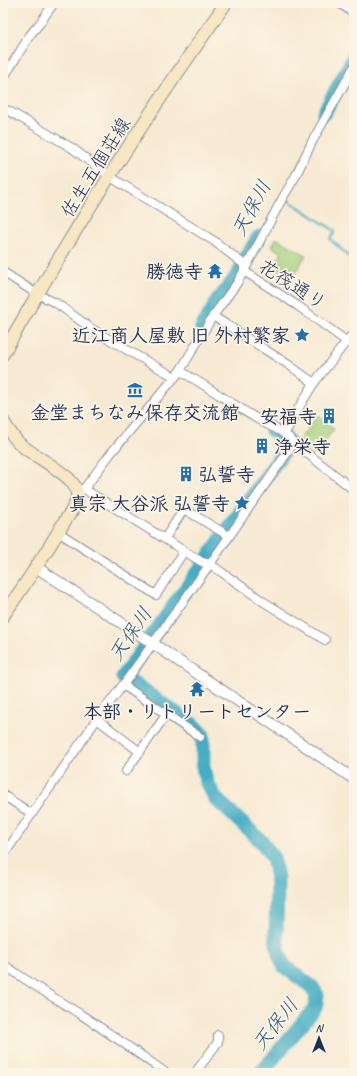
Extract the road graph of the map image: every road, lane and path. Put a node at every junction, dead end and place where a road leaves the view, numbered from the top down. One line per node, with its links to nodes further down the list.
1 (54, 3): 6 (street)
2 (226, 3): 8 (main road, 佐生五個荘線)
3 (339, 3): 4 (street)
4 (354, 13)
5 (354, 67): 9 (street)
6 (3, 79)
7 (3, 109): 8 (street, 花筏通り)
8 (109, 176): 9 (street, 花筏通り); 11 (main road, 佐生五個荘線)
9 (243, 266): 12 (street); 14 (street, 花筏通り)
10 (3, 272): 11 (street)
11 (37, 294): 15 (main road, 佐生五個荘線); 16 (street)
12 (212, 316): 16 (street); 17 (street)
13 (354, 332): 14 (street)
14 (345, 340): 17 (street)
15 (3, 354)
16 (178, 374): 20 (street); 23 (street)
17 (313, 382): 20 (street)
18 (3, 421): 22 (main road)
19 (3, 433): 22 (street)
20 (285, 434): 21 (street)
21 (294, 443): 24 (street); 26 (street)
22 (21, 445): 23 (main road)
23 (80, 489): 25 (main road); 27 (street)
24 (354, 490)
25 (58, 532): 28 (street); 30 (main road)
26 (226, 535): 27 (street); 29 (street)
27 (165, 538): 28 (street)
28 (184, 551): 29 (street)
29 (206, 563): 32 (street); 33 (street)
30 (36, 567): 31 (main road); 33 (street)
31 (3, 616)
32 (325, 640)
33 (150, 641): 34 (street); 40 (street)
34 (126, 681): 35 (street); 36 (street)
35 (166, 715): 37 (street); 38 (street)
36 (97, 719): 38 (street); 42 (street)
37 (200, 737)
38 (140, 752): 39 (street)
39 (126, 771)
40 (354, 779)
41 (3, 795): 42 (street)
42 (32, 814): 43 (street)
43 (3, 856)
44 (3, 964): 46 (street)
45 (218, 1036): 47 (street)
46 (166, 1073)
47 (196, 1073)

